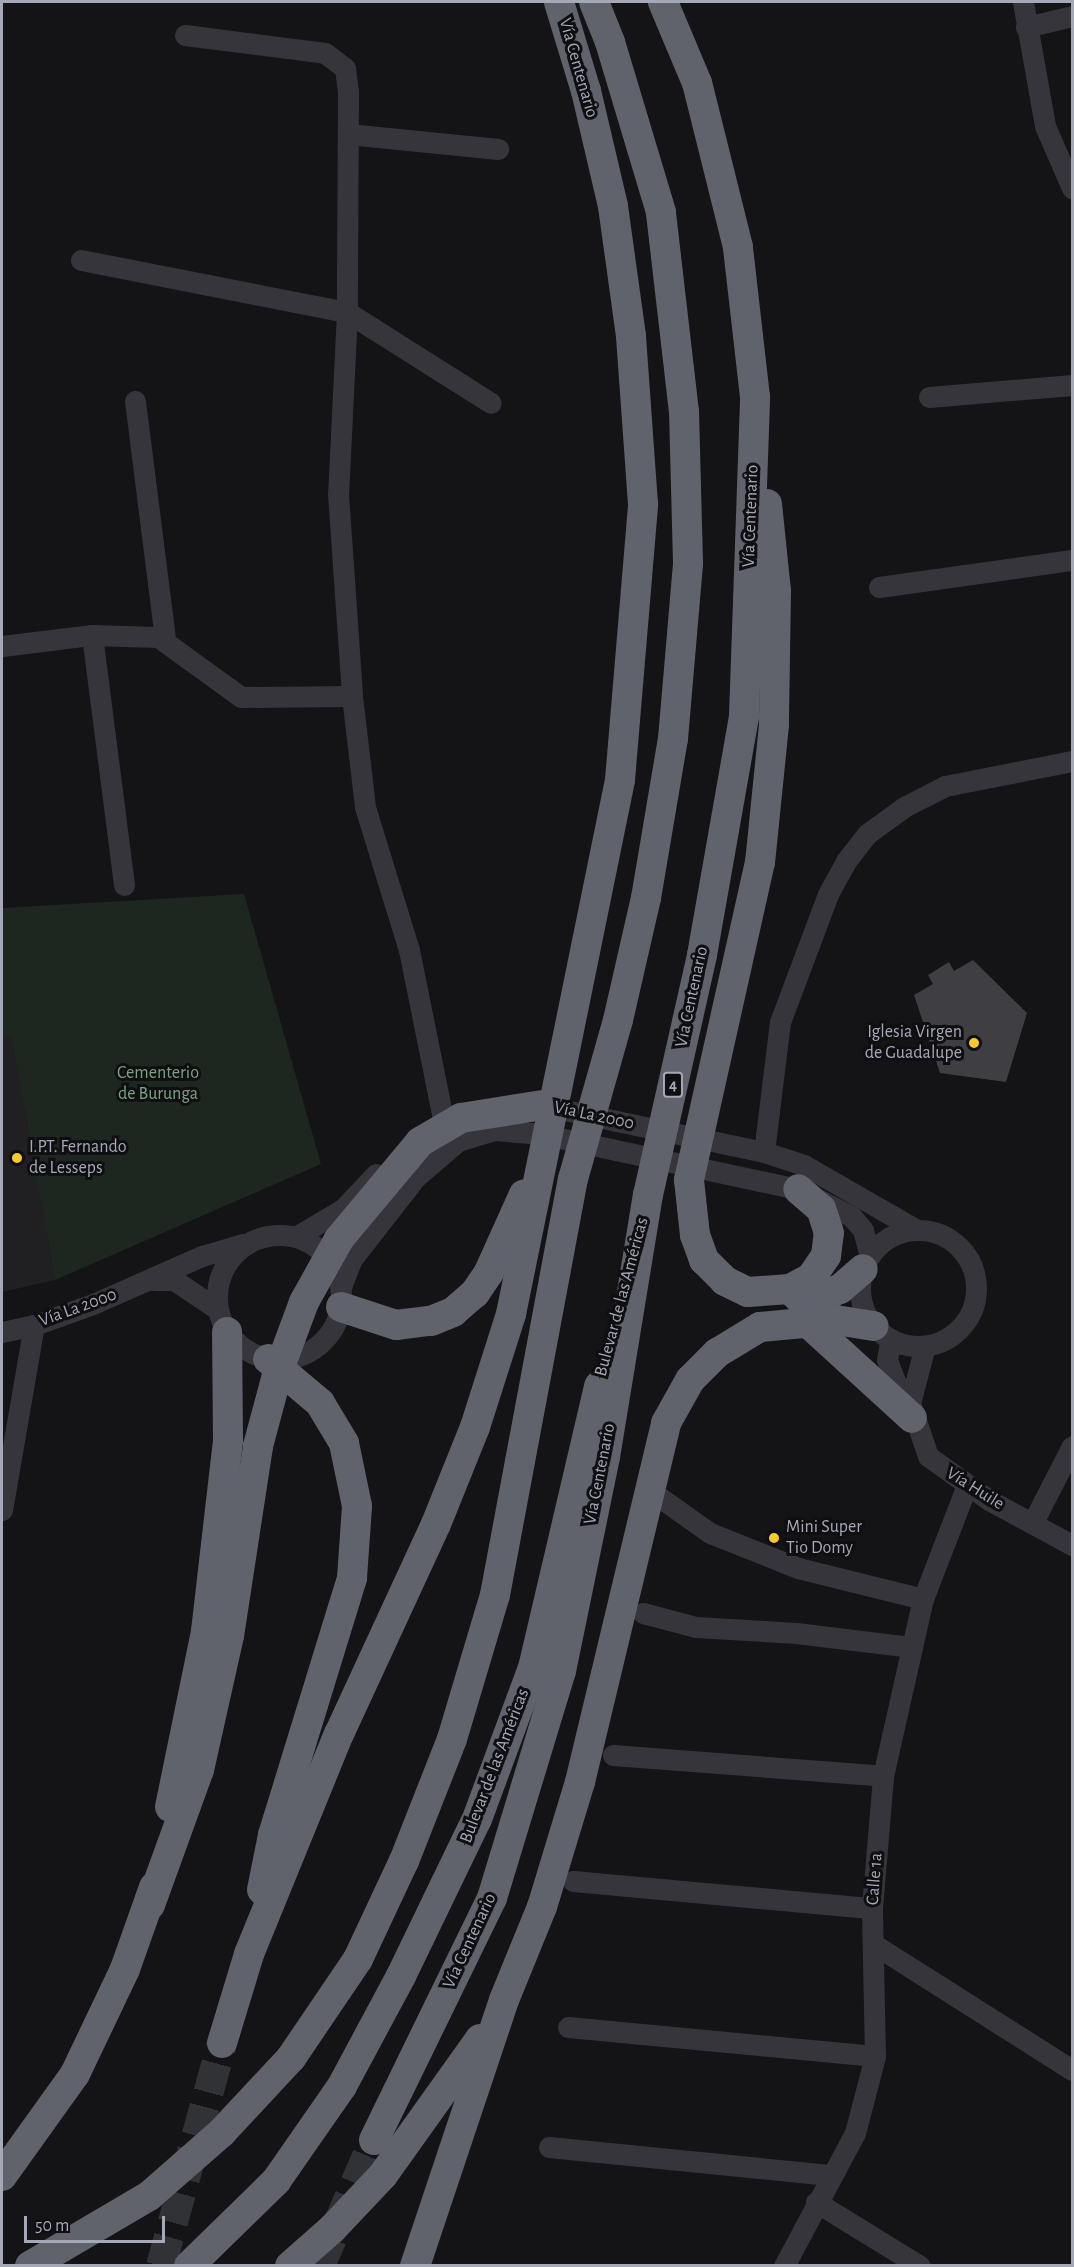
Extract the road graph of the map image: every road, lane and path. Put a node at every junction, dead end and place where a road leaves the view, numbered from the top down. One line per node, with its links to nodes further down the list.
1 (559, 2): 27 (highway, Vía Centenario)
2 (594, 2): 72 (highway)
3 (663, 2): 14 (highway, Vía Centenario / 4)
4 (1023, 2): 6 (street)
5 (1072, 16): 6 (street)
6 (1026, 27): 10 (street)
7 (185, 34): 8 (street)
8 (348, 134): 9 (street); 12 (street)
9 (498, 149)
10 (1072, 188)
11 (81, 260): 12 (street)
12 (347, 312): 17 (street); 23 (street)
13 (1072, 385): 15 (street)
14 (755, 397): 30 (highway, Vía Centenario / 4); 36 (highway)
15 (929, 397)
16 (135, 401): 21 (street)
17 (491, 403)
18 (1072, 560): 19 (street)
19 (879, 587)
20 (92, 635): 21 (street); 22 (street); 25 (street)
21 (165, 639): 23 (street)
22 (2, 646)
23 (352, 696): 26 (street)
24 (1072, 760): 28 (street)
25 (124, 885)
26 (443, 1118): 27 (street, Vía La 2000); 32 (street, Vía La 2000)
27 (543, 1130): 28 (street, Vía La 2000); 29 (street, Vía La 2000); 37 (street, Vía La 2000); 37 (highway); 58 (highway); 61 (highway, Vía Centenario)
28 (764, 1152): 31 (street, Vía La 2000)
29 (798, 1189): 34 (street, Vía La 2000); 36 (highway)
30 (648, 1195): 67 (highway, Vía Centenario / 4); 73 (highway, Bulevar de las Américas)
31 (917, 1230): 34 (street); 43 (street)
32 (297, 1236): 33 (street); 37 (street)
33 (247, 1243): 35 (street, Vía La 2000); 38 (street)
34 (866, 1263): 36 (highway); 42 (street)
35 (152, 1280): 38 (street, Vía La 2000); 40 (street, Vía La 2000)
36 (790, 1288)
37 (341, 1297): 44 (street)
38 (222, 1321): 44 (street); 58 (highway)
39 (807, 1322): 42 (highway); 45 (highway); 62 (highway)
40 (33, 1325): 41 (street, Vía La 2000); 49 (street)
41 (2, 1332)
42 (883, 1333): 43 (street); 45 (street, Vía Huile)
43 (925, 1346): 45 (street)
44 (268, 1359): 61 (highway)
45 (911, 1411): 47 (street, Vía Huile)
46 (1072, 1446): 50 (street)
47 (967, 1485): 50 (street, Vía Huile); 52 (street, Calle 1a)
48 (655, 1494): 52 (street)
49 (2, 1510)
50 (1033, 1522): 51 (street, Vía Huile)
51 (1072, 1545)
52 (923, 1599): 54 (street, Calle 1a)
53 (644, 1613): 54 (street)
54 (912, 1647): 56 (street, Calle 1a)
55 (613, 1755): 56 (street)
56 (883, 1776): 59 (street, Calle 1a)
57 (573, 1881): 59 (street)
58 (150, 1905): 70 (highway)
59 (872, 1908): 60 (street, Calle 1a)
60 (875, 1945): 65 (street, Calle 1a); 66 (street)
61 (249, 1954): 64 (highway, Vía Centenario)
62 (504, 2000): 74 (highway); 75 (highway)
63 (568, 2027): 65 (street)
64 (222, 2043)
65 (875, 2056): 69 (street, Calle 1a)
66 (1072, 2070)
67 (374, 2140)
68 (549, 2147): 69 (street)
69 (830, 2175): 71 (street, Calle 1a)
70 (2, 2176)
71 (816, 2202): 76 (street, Calle 1a); 77 (street)
72 (30, 2265)
73 (189, 2265)
74 (290, 2265)
75 (415, 2265)
76 (784, 2265)
77 (920, 2265)

